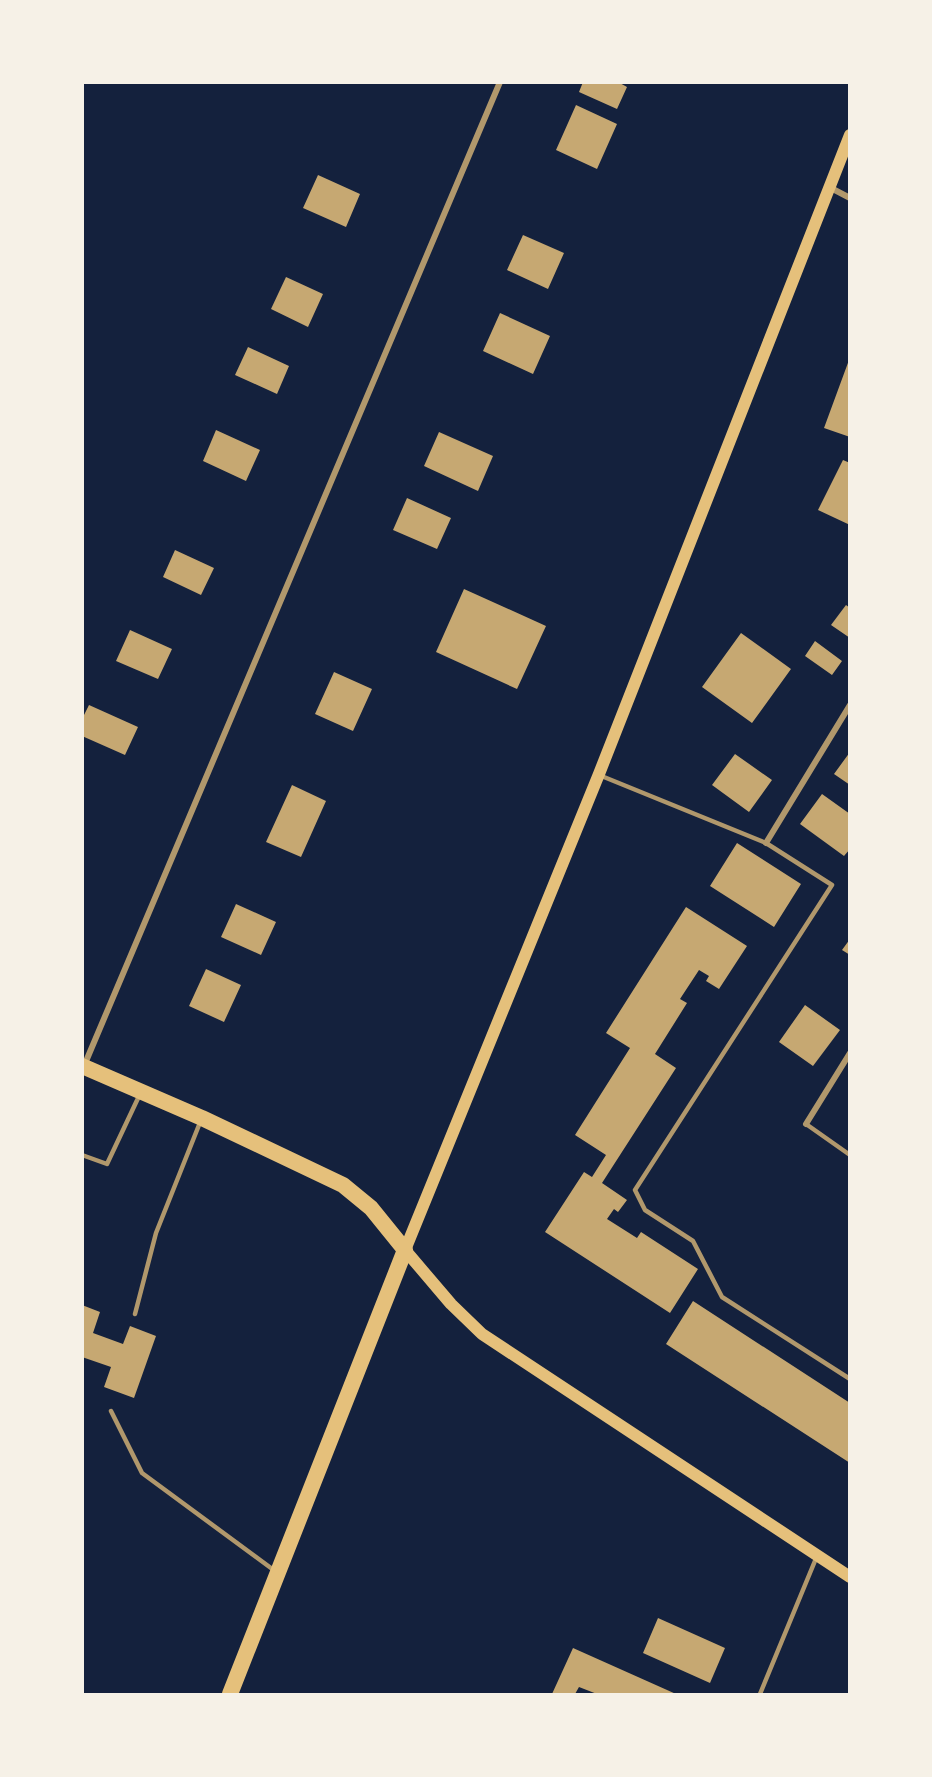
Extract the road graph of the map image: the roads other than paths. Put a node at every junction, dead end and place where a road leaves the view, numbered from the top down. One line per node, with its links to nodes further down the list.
1 (500, 82): 9 (street)
2 (849, 135): 3 (main road)
3 (829, 187): 4 (street); 6 (main road)
4 (849, 198)
5 (849, 705): 7 (street)
6 (599, 774): 7 (lane); 15 (main road)
7 (765, 843): 17 (lane)
8 (849, 1053): 12 (street)
9 (83, 1066): 10 (highway)
10 (141, 1091): 11 (highway); 13 (lane)
11 (202, 1118): 15 (highway); 16 (lane)
12 (806, 1124): 14 (lane)
13 (82, 1155)
14 (849, 1155)
15 (405, 1250): 19 (main road); 20 (highway)
16 (135, 1314)
17 (849, 1379)
18 (111, 1411): 20 (lane)
19 (817, 1556): 21 (main road); 23 (lane)
20 (278, 1573): 22 (highway)
21 (849, 1577)
22 (230, 1695)
23 (760, 1695)

